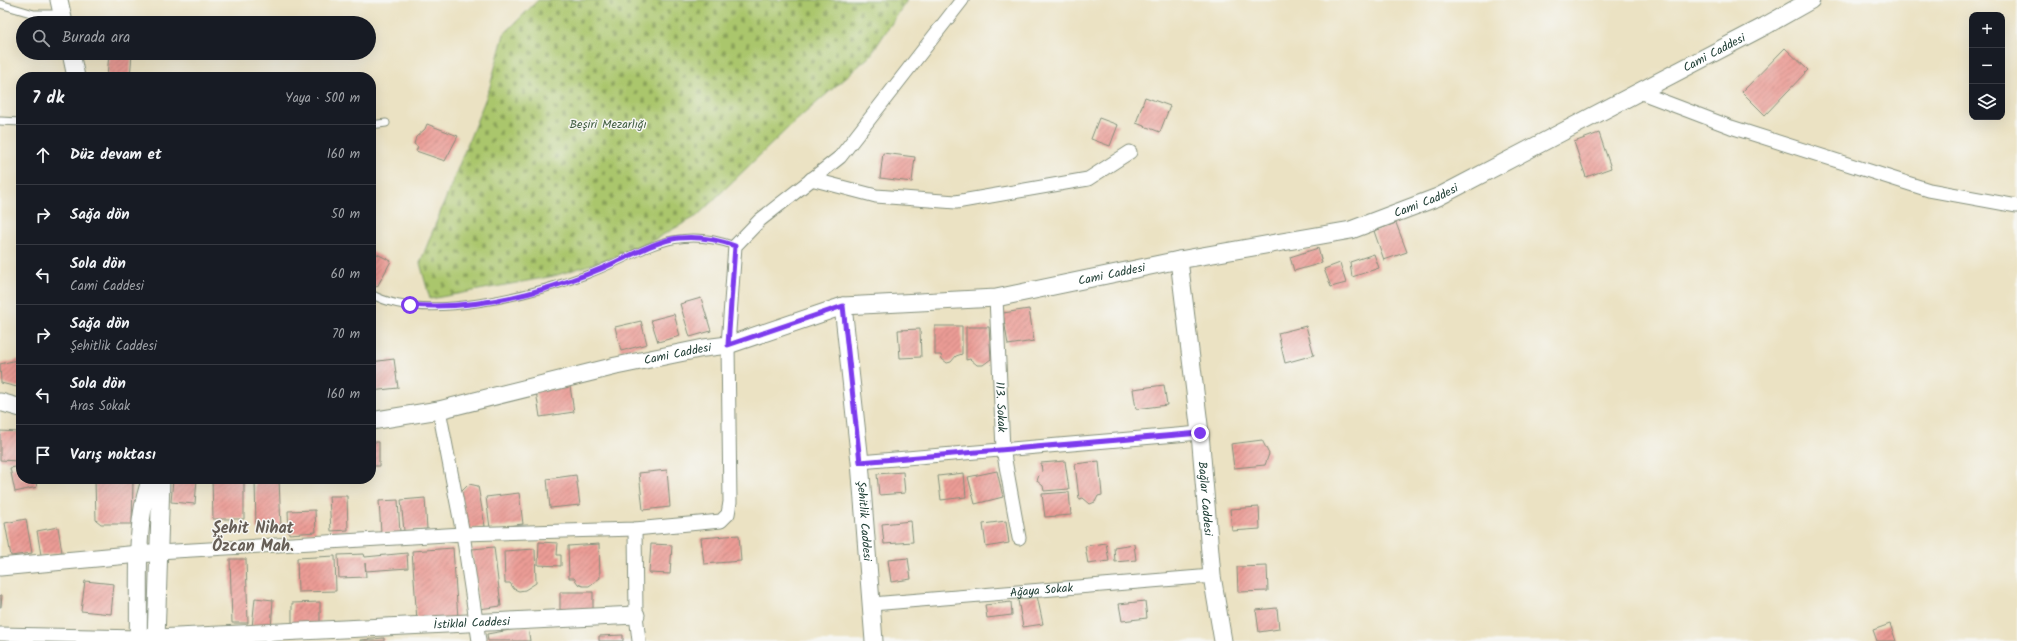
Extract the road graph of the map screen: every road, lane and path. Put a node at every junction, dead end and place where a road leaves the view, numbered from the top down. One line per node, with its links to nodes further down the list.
1 (962, 0): 13 (street)
2 (1810, 0): 7 (street, Cami Caddesi)
3 (0, 4): 4 (lane)
4 (62, 12)
5 (72, 60): 6 (street)
6 (75, 72)
7 (1639, 92): 14 (street); 16 (street, Cami Caddesi)
8 (0, 121): 9 (lane)
9 (16, 122)
10 (386, 123): 11 (lane)
11 (376, 124)
12 (1130, 152): 13 (street)
13 (811, 179): 15 (street)
14 (2017, 206)
15 (735, 246): 17 (lane); 20 (street)
16 (1180, 260): 18 (street, Cami Caddesi); 25 (street, Bağlar Caddesi)
17 (376, 296)
18 (996, 298): 19 (street, Cami Caddesi); 26 (street, 113. Sokak)
19 (843, 306): 20 (street, Cami Caddesi); 27 (street, Şehitlik Caddesi)
20 (728, 345): 23 (street, Cami Caddesi); 30 (street)
21 (0, 402): 22 (street)
22 (16, 407)
23 (439, 410): 24 (street, Cami Caddesi); 31 (street)
24 (376, 420)
25 (1200, 433): 26 (street); 36 (street, Bağlar Caddesi)
26 (1004, 449): 27 (street); 32 (street, 113. Sokak)
27 (860, 462): 37 (street, Şehitlik Caddesi)
28 (149, 484): 34 (street)
29 (161, 484): 33 (street)
30 (635, 529): 31 (street); 38 (street)
31 (463, 534): 33 (street); 39 (street)
32 (1019, 538)
33 (158, 552): 34 (street); 42 (street)
34 (139, 555): 35 (street); 41 (street)
35 (0, 567)
36 (1212, 576): 37 (street, Ağaya Sokak); 46 (street, Bağlar Caddesi)
37 (872, 604): 45 (street, Şehitlik Caddesi)
38 (636, 615): 39 (street, İstiklal Caddesi); 44 (street)
39 (475, 623): 42 (street, İstiklal Caddesi); 43 (street)
40 (0, 634): 41 (street)
41 (139, 639): 42 (street, İstiklal Caddesi)
42 (156, 640)
43 (479, 641)
44 (639, 641)
45 (874, 641)
46 (1223, 641)

